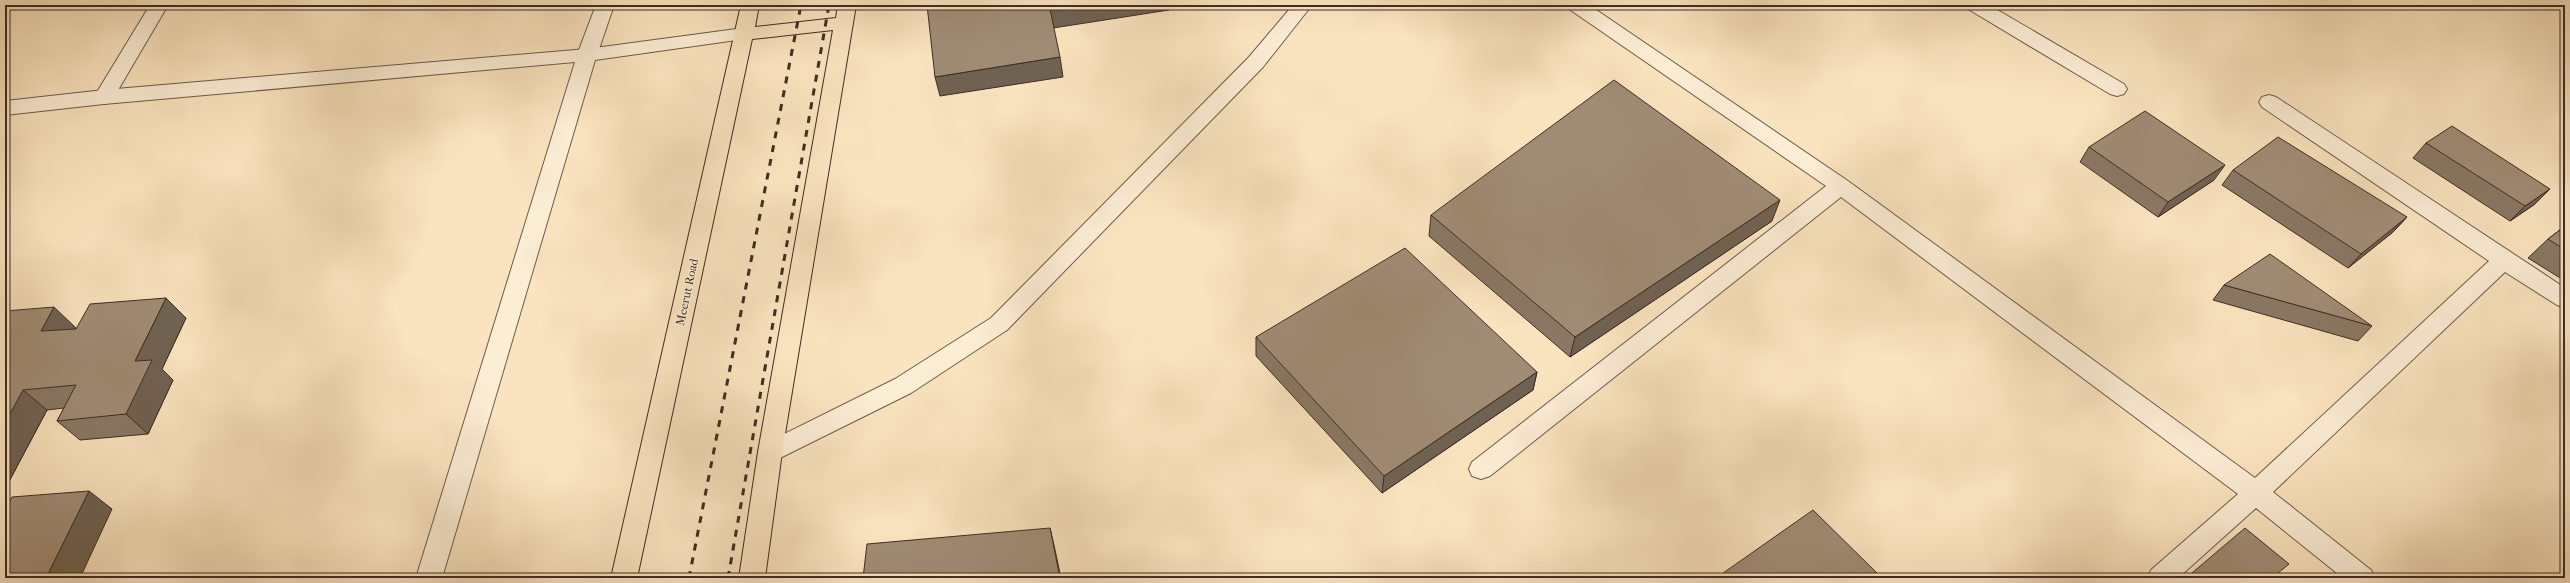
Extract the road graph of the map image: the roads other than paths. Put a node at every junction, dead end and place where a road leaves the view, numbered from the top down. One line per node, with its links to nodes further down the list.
1 (159, 5): 11 (street)
2 (605, 5): 9 (street)
3 (750, 5): 8 (main road, Meerut Road)
4 (1303, 5): 17 (street)
5 (1576, 5): 14 (street)
6 (1975, 5): 10 (street)
7 (845, 14): 8 (main road); 17 (main road)
8 (744, 34): 9 (street); 21 (main road, Meerut Road)
9 (588, 55): 11 (street); 20 (street)
10 (2117, 89)
11 (104, 97): 13 (street)
12 (2269, 102): 15 (street)
13 (5, 108)
14 (1841, 186): 18 (street); 19 (street)
15 (2503, 261): 16 (street); 19 (street)
16 (2565, 299)
17 (770, 452): 22 (main road)
18 (1481, 469)
19 (2256, 493): 23 (street); 24 (street)
20 (429, 578)
21 (624, 578)
22 (752, 578)
23 (2160, 578)
24 (2362, 578)

